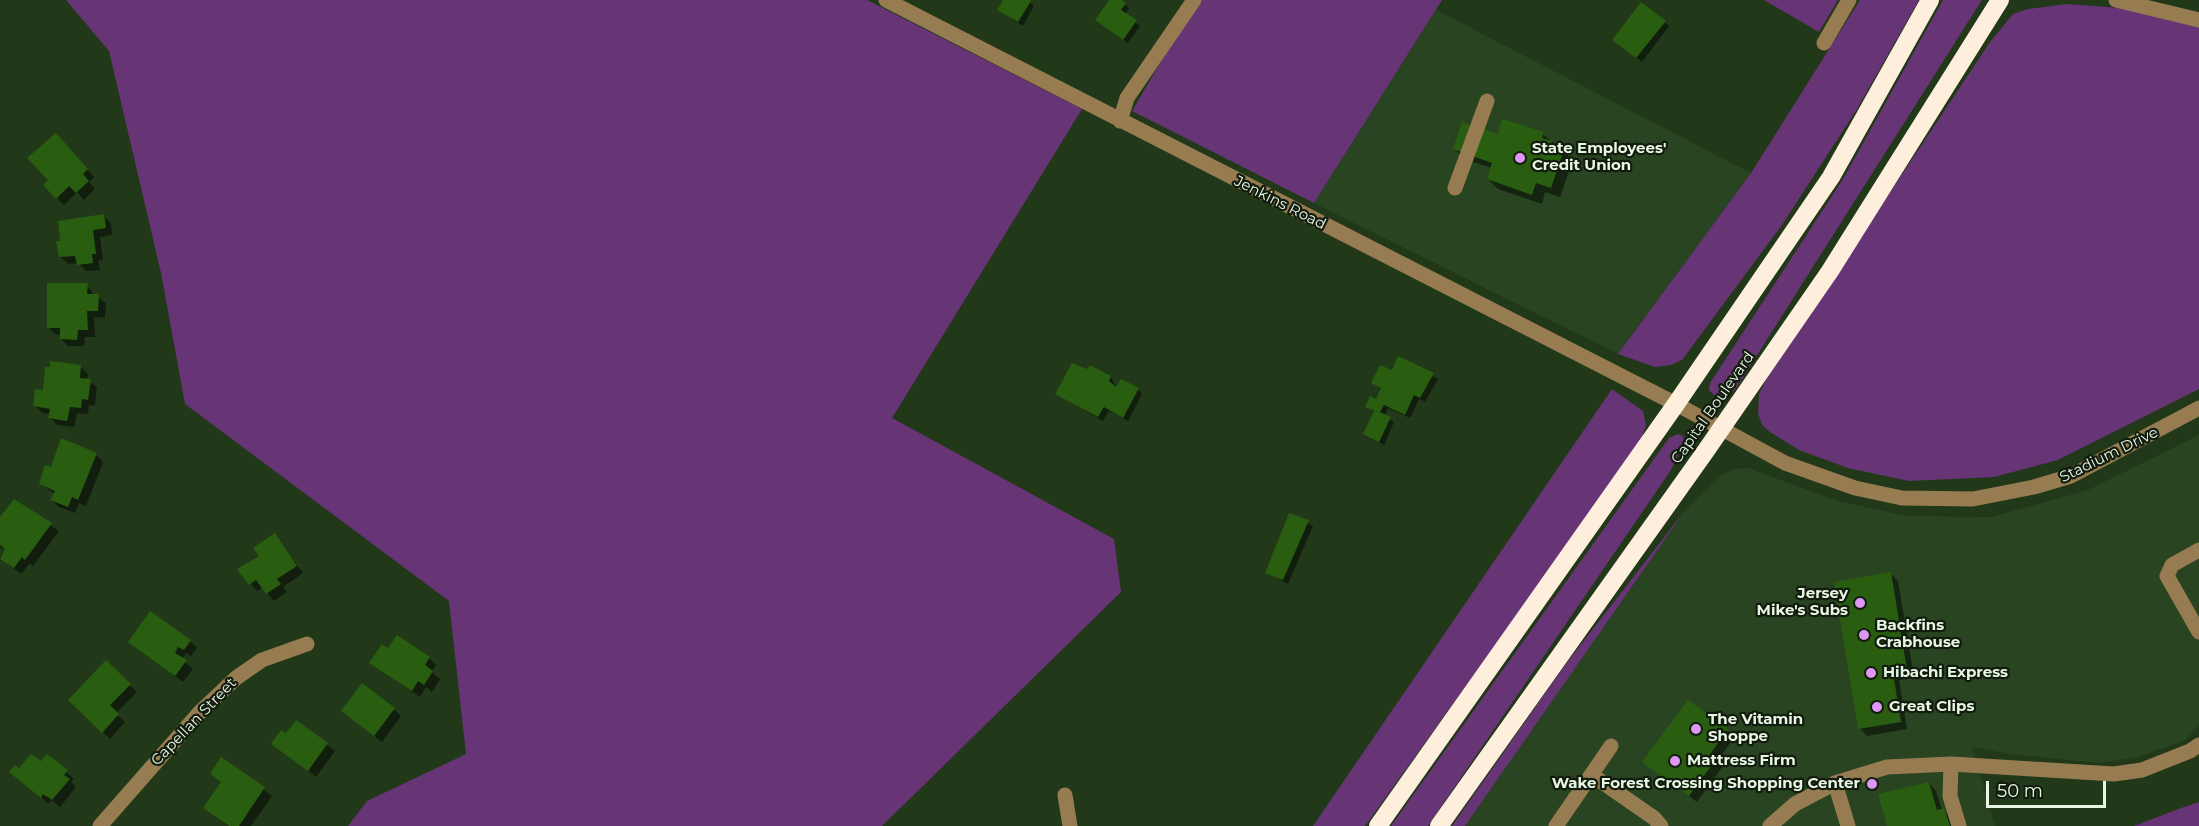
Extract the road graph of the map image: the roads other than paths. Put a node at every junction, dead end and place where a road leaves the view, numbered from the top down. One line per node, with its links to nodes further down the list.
1 (886, 0): 10 (street, Jenkins Road)
2 (1194, 0): 10 (street)
3 (1850, 0): 8 (street)
4 (1930, 0): 12 (highway)
5 (2000, 0): 14 (highway, Capital Boulevard)
6 (2116, 0): 7 (street)
7 (2199, 20)
8 (1824, 43)
9 (1487, 101): 11 (street)
10 (1120, 121): 12 (street, Jenkins Road)
11 (1455, 188)
12 (1676, 404): 14 (street, Stadium Drive); 26 (highway)
13 (2199, 408): 14 (street, Stadium Drive)
14 (1720, 430): 27 (highway, Capital Boulevard)
15 (2199, 550): 16 (street)
16 (2199, 632)
17 (307, 644): 24 (street, Capellan Street)
18 (2199, 745): 20 (street)
19 (1611, 746): 21 (street)
20 (1951, 764): 22 (street); 32 (street)
21 (1592, 775): 28 (street); 29 (street)
22 (1835, 783): 30 (street); 31 (street)
23 (1065, 795): 25 (street)
24 (100, 826)
25 (1070, 826)
26 (1378, 826)
27 (1439, 826)
28 (1556, 826)
29 (1660, 826)
30 (1770, 826)
31 (1848, 826)
32 (1959, 826)

